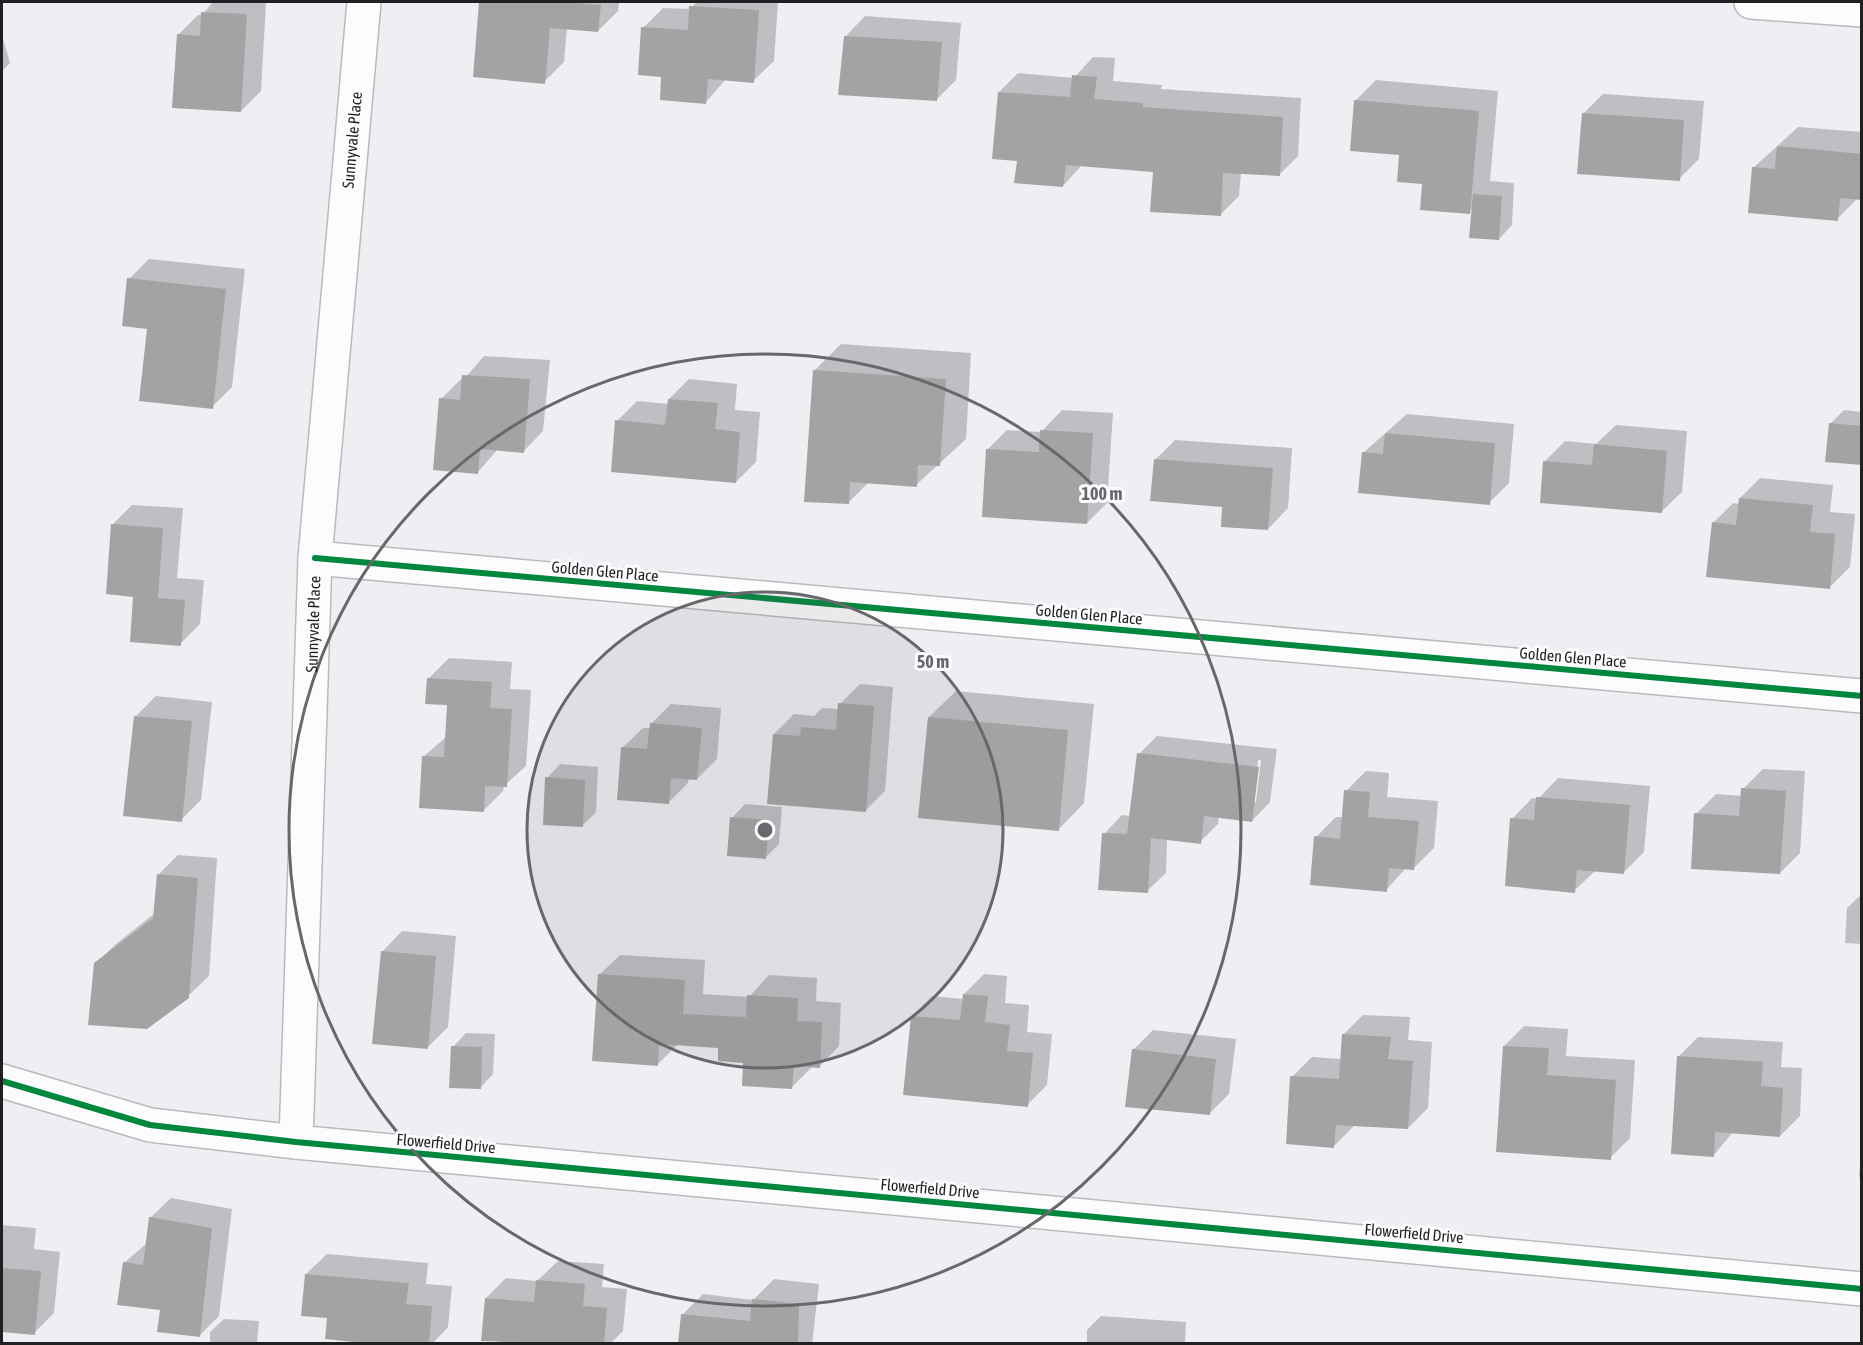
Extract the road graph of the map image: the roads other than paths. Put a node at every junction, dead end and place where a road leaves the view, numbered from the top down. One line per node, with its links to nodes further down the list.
1 (364, 2): 4 (street, Sunnyvale Place)
2 (1751, 2): 3 (street)
3 (1862, 10)
4 (315, 558): 5 (street, Golden Glen Place); 7 (street, Sunnyvale Place)
5 (1862, 696)
6 (2, 1081): 7 (street, Flowerfield Drive)
7 (296, 1142): 8 (street, Flowerfield Drive)
8 (1862, 1289)

